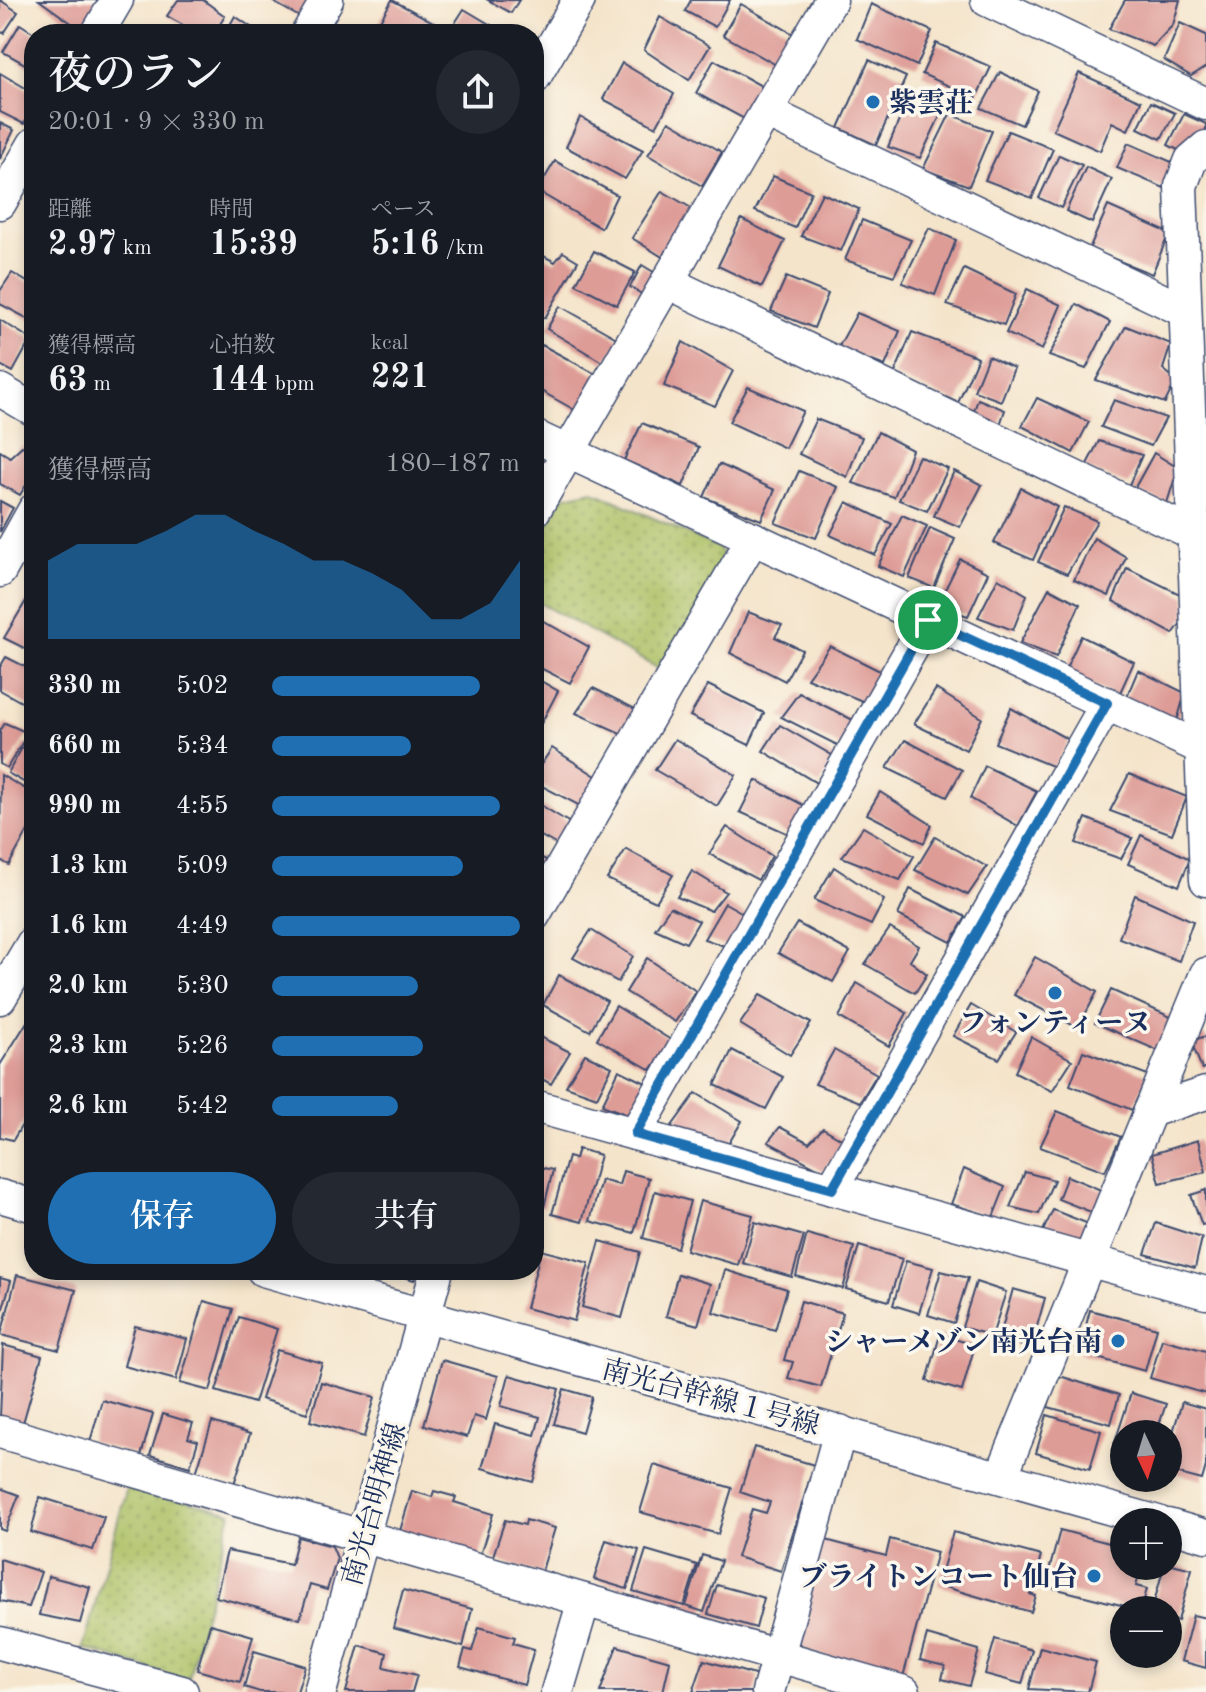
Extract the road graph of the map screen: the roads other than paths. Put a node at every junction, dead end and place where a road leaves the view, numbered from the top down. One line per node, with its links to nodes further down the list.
1 (117, 0): 6 (street)
2 (327, 0): 7 (street)
3 (579, 0): 8 (street)
4 (831, 0): 10 (street)
5 (987, 0): 9 (street)
6 (103, 24)
7 (313, 24)
8 (544, 61)
9 (1206, 104)
10 (766, 112): 14 (street); 15 (street)
11 (1206, 147): 15 (street)
12 (24, 161): 13 (street)
13 (0, 203)
14 (667, 282): 19 (street); 23 (street)
15 (1185, 311): 20 (street)
16 (0, 390): 17 (street)
17 (24, 404)
18 (544, 441): 19 (street)
19 (568, 452): 21 (street); 24 (street)
20 (1198, 453): 23 (street)
21 (544, 494)
22 (24, 528): 25 (street)
23 (1194, 534): 27 (street)
24 (753, 538): 26 (street); 31 (street)
25 (0, 571)
26 (928, 620): 28 (street); 38 (street)
27 (1202, 660): 29 (street)
28 (1107, 703): 29 (street); 39 (street)
29 (1201, 748): 30 (street)
30 (1206, 880)
31 (544, 898)
32 (23, 954): 34 (street)
33 (1206, 974): 37 (street)
34 (0, 998)
35 (1206, 1093): 37 (street)
36 (544, 1109): 38 (street)
37 (1150, 1111): 42 (street)
38 (635, 1134): 39 (street)
39 (832, 1189): 42 (street)
40 (0, 1196): 41 (street)
41 (24, 1203)
42 (1089, 1261): 45 (street); 49 (street)
43 (298, 1280): 46 (street, 南光台幹線１号線)
44 (435, 1280): 46 (street, 南光台明神線)
45 (1206, 1293)
46 (426, 1316): 47 (street, 南光台幹線１号線); 53 (street, 南光台明神線)
47 (840, 1431): 49 (street, 南光台幹線１号線); 56 (street)
48 (0, 1432): 53 (street)
49 (1001, 1477): 50 (street, 南光台幹線１号線)
50 (1110, 1508)
51 (1182, 1529): 52 (street)
52 (1206, 1536)
53 (363, 1538): 54 (street); 58 (street, 南光台明神線)
54 (584, 1600): 56 (street); 59 (street)
55 (0, 1643): 57 (street)
56 (779, 1656): 60 (street); 61 (street)
57 (182, 1692)
58 (320, 1692)
59 (557, 1692)
60 (768, 1692)
61 (904, 1692)

